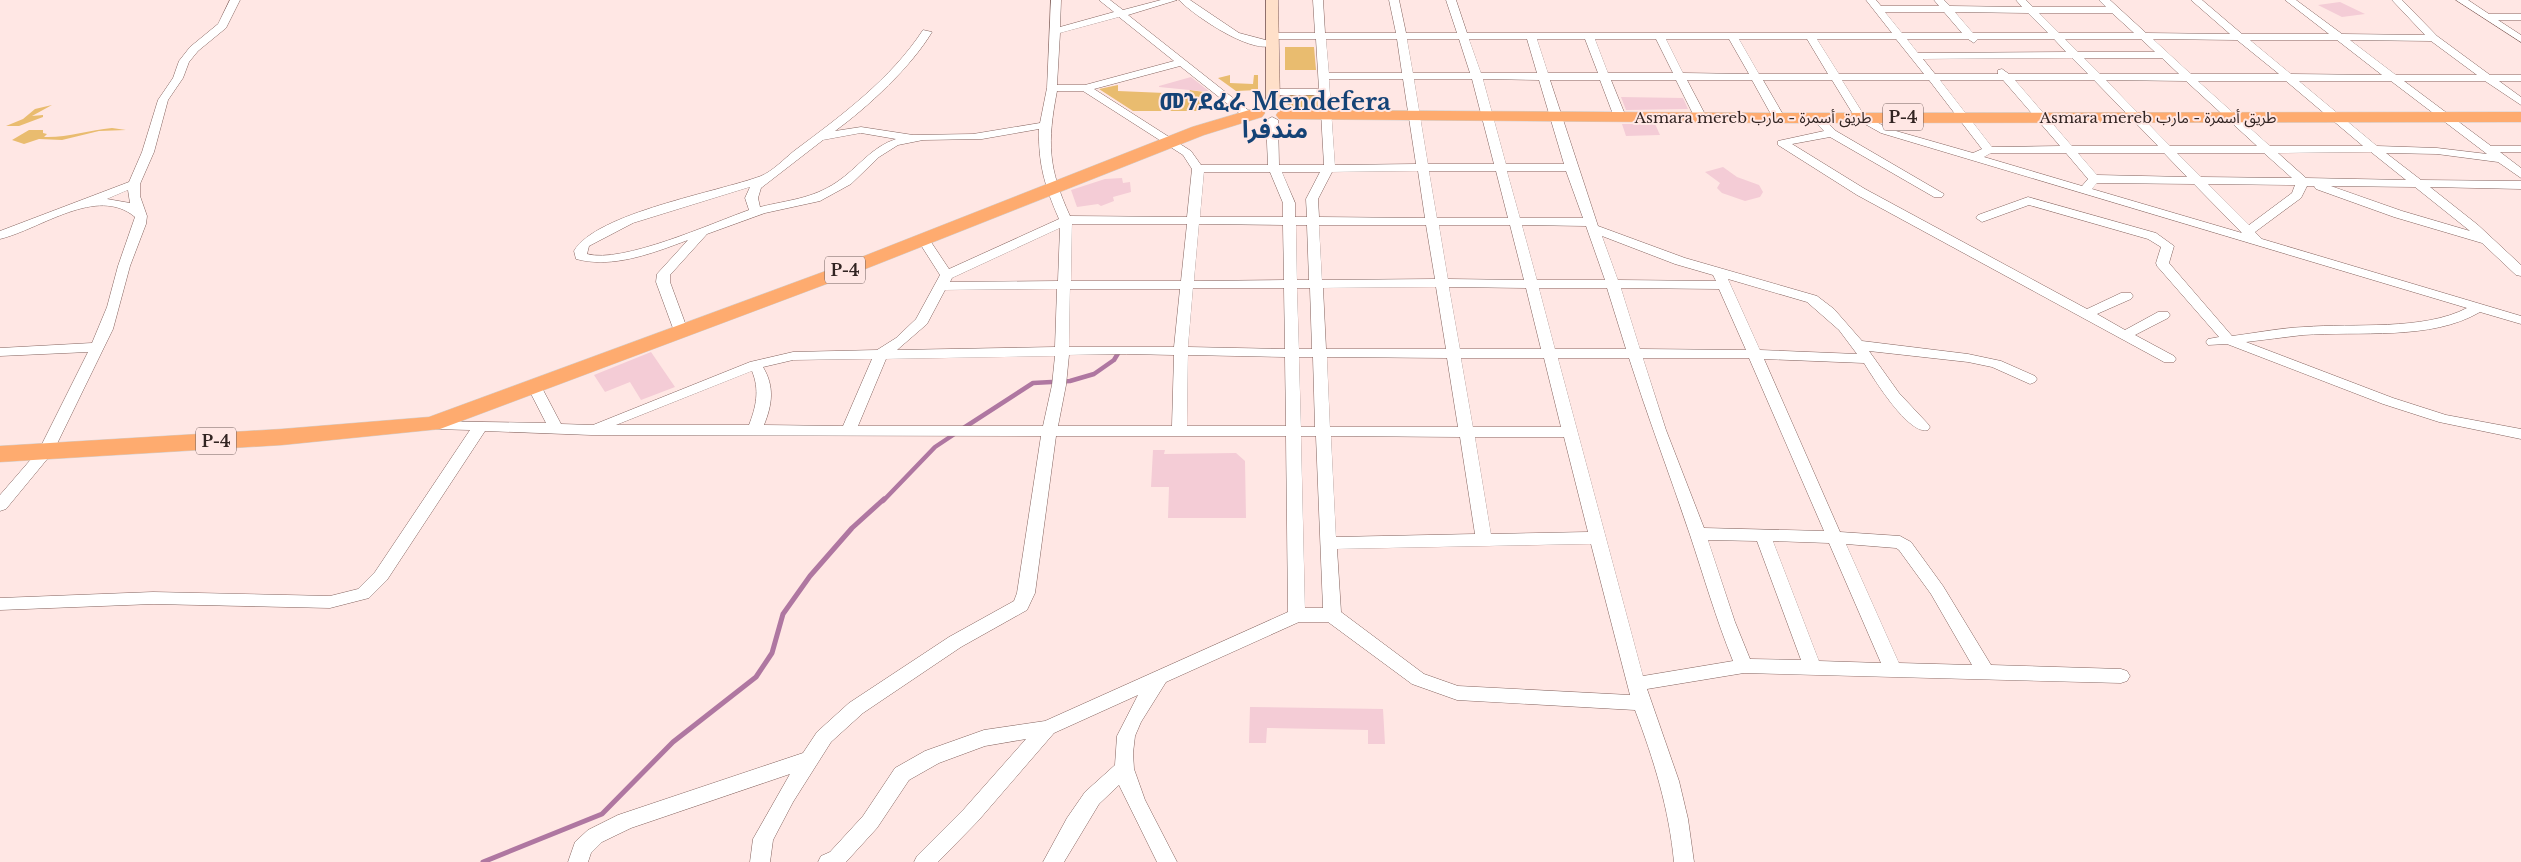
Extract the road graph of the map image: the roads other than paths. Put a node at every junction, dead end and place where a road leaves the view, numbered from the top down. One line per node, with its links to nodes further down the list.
1 (235, 0): 111 (street)
2 (1056, 0): 25 (street)
3 (1104, 0): 22 (street)
4 (1172, 0): 22 (street)
5 (1184, 0): 42 (street)
6 (1272, 0): 42 (main road)
7 (1318, 0): 27 (street)
8 (1394, 0): 28 (street)
9 (1451, 0): 29 (street)
10 (1871, 0): 18 (street)
11 (1939, 0): 20 (street)
12 (2021, 0): 21 (street)
13 (2104, 0): 19 (street)
14 (2196, 0): 39 (street)
15 (2290, 0): 40 (street)
16 (2397, 0): 41 (street)
17 (2461, 0): 24 (street)
18 (1878, 9): 20 (street); 35 (street)
19 (2116, 10): 21 (street); 38 (street)
20 (1948, 11): 21 (street); 36 (street)
21 (2031, 11): 37 (street)
22 (1122, 13): 25 (street); 48 (street)
23 (2521, 16): 24 (street)
24 (2486, 17): 43 (street)
25 (1055, 31): 65 (street)
26 (927, 32): 88 (street)
27 (1321, 35): 28 (street); 42 (street); 49 (street)
28 (1402, 35): 29 (street); 52 (street)
29 (1463, 35): 30 (street); 53 (street)
30 (1530, 35): 31 (street); 57 (street)
31 (1588, 35): 33 (street); 58 (street)
32 (1732, 35): 33 (street); 34 (street); 55 (street)
33 (1658, 36): 54 (street)
34 (1810, 36): 35 (street); 56 (street)
35 (1898, 36): 36 (street); 46 (street)
36 (1969, 36): 37 (street); 47 (street)
37 (2055, 36): 38 (street); 44 (street)
38 (2143, 36): 39 (street); 45 (street)
39 (2240, 36): 40 (street); 61 (street)
40 (2339, 38): 41 (street); 62 (street)
41 (2433, 38): 63 (street)
42 (1272, 39): 69 (main road)
43 (2521, 39)
44 (2074, 55): 45 (street); 47 (street); 50 (street)
45 (2165, 55): 51 (street)
46 (1914, 56): 47 (street); 59 (street)
47 (1987, 56): 60 (street)
48 (1183, 62): 66 (street); 69 (street)
49 (1324, 76): 52 (street); 67 (street)
50 (2096, 76): 51 (street); 60 (street); 78 (street)
51 (2188, 76): 61 (street); 79 (street)
52 (1408, 77): 53 (street); 70 (street)
53 (1477, 77): 57 (street); 72 (street)
54 (1679, 77): 55 (street); 58 (street); 83 (street)
55 (1756, 77): 56 (street); 84 (street)
56 (1836, 77): 59 (street); 75 (street)
57 (1542, 78): 58 (street); 73 (street)
58 (1604, 78): 74 (street)
59 (1931, 78): 60 (street); 76 (street)
60 (2007, 78): 77 (street)
61 (2290, 78): 62 (street); 80 (street)
62 (2392, 78): 63 (street); 81 (street)
63 (2487, 78): 64 (street); 68 (street)
64 (2521, 78)
65 (1052, 88): 66 (street); 86 (street)
66 (1085, 88): 90 (street)
67 (1326, 92): 69 (street); 71 (street)
68 (2521, 102)
69 (1267, 110): 71 (highway, Asmara mereb طريق أسمرة - مارب / P-4); 90 (highway, P-4); 103 (street)
70 (1414, 114): 71 (highway, Asmara mereb طريق أسمرة - مارب / P-4); 72 (highway, Asmara mereb طريق أسمرة - مارب / P-4); 100 (street)
71 (1327, 115): 104 (street)
72 (1486, 115): 73 (highway, Asmara mereb طريق أسمرة - مارب / P-4); 101 (street)
73 (1556, 116): 74 (highway, Asmara mereb طريق أسمرة - مارب / P-4); 102 (street)
74 (1620, 117): 83 (highway, Asmara mereb طريق أسمرة - مارب / P-4)
75 (1860, 117): 76 (highway, Asmara mereb طريق أسمرة - مارب / P-4); 85 (highway, Asmara mereb طريق أسمرة - مارب / P-4); 98 (street)
76 (1963, 117): 77 (highway, Asmara mereb طريق أسمرة - مارب / P-4); 95 (street)
77 (2041, 117): 78 (highway, Asmara mereb طريق أسمرة - مارب / P-4); 91 (street)
78 (2137, 117): 79 (highway, Asmara mereb طريق أسمرة - مارب / P-4); 96 (street)
79 (2232, 117): 80 (highway, Asmara mereb طريق أسمرة - مارب / P-4); 97 (street)
80 (2337, 117): 81 (highway, Asmara mereb طريق أسمرة - مارب / P-4); 92 (street)
81 (2444, 117): 82 (highway, Asmara mereb طريق أسمرة - مارب / P-4); 93 (street)
82 (2521, 117)
83 (1701, 118): 84 (highway, Asmara mereb طريق أسمرة - مارب / P-4)
84 (1779, 118): 85 (highway, Asmara mereb طريق أسمرة - مارب / P-4)
85 (1817, 118): 87 (street)
86 (1044, 125): 89 (street); 114 (street)
87 (1832, 133): 116 (street); 148 (street)
88 (819, 137): 89 (street); 107 (street)
89 (912, 138): 119 (street)
90 (1169, 142): 105 (street); 114 (highway, P-4)
91 (2069, 149): 95 (street); 96 (street); 108 (street)
92 (2374, 149): 97 (street); 99 (street); 112 (street)
93 (2488, 149): 94 (street); 99 (street)
94 (2521, 149)
95 (1989, 150): 98 (street)
96 (2169, 150): 97 (street); 109 (street)
97 (2268, 150): 110 (street)
98 (1976, 157): 115 (street)
99 (2501, 159): 106 (street)
100 (1423, 167): 101 (street); 104 (street); 126 (street)
101 (1500, 167): 102 (street); 127 (street)
102 (1570, 167): 128 (street)
103 (1274, 168): 104 (street); 105 (street); 124 (street)
104 (1329, 168): 125 (street)
105 (1198, 169): 123 (street)
106 (2521, 174)
107 (766, 178): 119 (street); 130 (street)
108 (2094, 179): 109 (street); 115 (street)
109 (2200, 181): 110 (street); 132 (street)
110 (2307, 182): 112 (street); 132 (street); 134 (street)
111 (134, 184): 118 (street); 120 (street)
112 (2417, 184): 113 (street); 134 (street)
113 (2521, 185)
114 (1051, 188): 122 (street); 133 (highway, P-4)
115 (2086, 189): 117 (street)
116 (1938, 194)
117 (2124, 200): 129 (street); 132 (street)
118 (65, 209): 120 (street); 131 (street)
119 (756, 211): 130 (street)
120 (141, 216): 155 (street)
121 (1982, 218): 129 (street)
122 (1066, 220): 123 (street); 137 (street); 142 (street)
123 (1194, 222): 124 (street); 139 (street)
124 (1289, 222): 125 (street); 140 (street)
125 (1313, 222): 126 (street); 141 (street)
126 (1432, 222): 127 (street); 138 (street)
127 (1514, 222): 128 (street); 143 (street)
128 (1591, 225): 135 (street); 144 (street)
129 (2112, 225): 153 (street)
130 (702, 233): 151 (street)
131 (0, 235)
132 (2252, 236): 147 (street)
133 (923, 239): 137 (street); 151 (highway, P-4)
134 (2487, 240): 136 (street)
135 (1718, 271): 145 (street); 154 (street)
136 (2521, 272)
137 (945, 281): 142 (street); 161 (street)
138 (1442, 283): 141 (street); 143 (street); 164 (street)
139 (1188, 284): 140 (street); 142 (street); 157 (street)
140 (1290, 284): 141 (street); 162 (street)
141 (1315, 284): 163 (street)
142 (1063, 285): 156 (street)
143 (1530, 285): 144 (street); 159 (street)
144 (1613, 285): 145 (street); 160 (street)
145 (1724, 285): 165 (street)
146 (2126, 296): 148 (street)
147 (2479, 307): 150 (street); 153 (street)
148 (2086, 314): 152 (street)
149 (2163, 315): 152 (street)
150 (2521, 320)
151 (681, 331): 170 (highway, P-4)
152 (2125, 335): 167 (street)
153 (2220, 341): 184 (street)
154 (1857, 345): 166 (street); 169 (street)
155 (98, 347): 158 (street); 185 (street)
156 (1062, 350): 157 (street); 161 (street); 179 (street)
157 (1181, 351): 162 (street); 178 (street)
158 (0, 352)
159 (1549, 353): 160 (street); 164 (street); 183 (street)
160 (1634, 353): 165 (street); 188 (street)
161 (882, 354): 168 (street); 177 (street)
162 (1292, 354): 163 (street); 180 (street)
163 (1319, 354): 164 (street); 181 (street)
164 (1454, 354): 182 (street)
165 (1756, 354): 166 (street); 190 (street)
166 (1866, 359): 173 (street)
167 (2169, 359)
168 (755, 365): 175 (street); 176 (street)
169 (2030, 379)
170 (534, 386): 171 (highway, P-4); 174 (street)
171 (432, 424): 172 (street); 185 (highway, P-4)
172 (481, 425): 174 (street); 194 (street)
173 (1923, 427)
174 (555, 428): 175 (street)
175 (591, 430): 176 (street)
176 (754, 430): 177 (street)
177 (849, 430): 179 (street)
178 (1179, 431): 179 (street); 180 (street)
179 (1049, 432): 206 (street)
180 (1293, 432): 181 (street); 195 (street)
181 (1323, 432): 182 (street); 193 (street)
182 (1466, 432): 183 (street); 192 (street)
183 (1570, 432): 191 (street)
184 (2521, 434)
185 (45, 452): 186 (highway, P-4); 187 (street)
186 (0, 454)
187 (0, 505)
188 (1698, 534): 189 (street); 197 (street)
189 (1763, 536): 190 (street); 198 (street)
190 (1834, 537): 199 (street); 200 (street)
191 (1596, 538): 192 (street); 203 (street)
192 (1484, 539): 193 (street)
193 (1328, 543): 196 (street)
194 (0, 604)
195 (1297, 615): 196 (street); 201 (street)
196 (1332, 615): 204 (street)
197 (1744, 666): 198 (street); 203 (street)
198 (1813, 668): 199 (street)
199 (1893, 670): 200 (street)
200 (1986, 673): 202 (street)
201 (1160, 676): 205 (street); 207 (street)
202 (2121, 676)
203 (1636, 684): 204 (street)
204 (1641, 703): 214 (street)
205 (1047, 728): 210 (street); 211 (street)
206 (810, 759): 208 (street); 209 (street)
207 (1125, 767): 212 (street); 213 (street)
208 (578, 862)
209 (760, 862)
210 (828, 862)
211 (924, 862)
212 (1053, 862)
213 (1168, 862)
214 (1684, 862)

